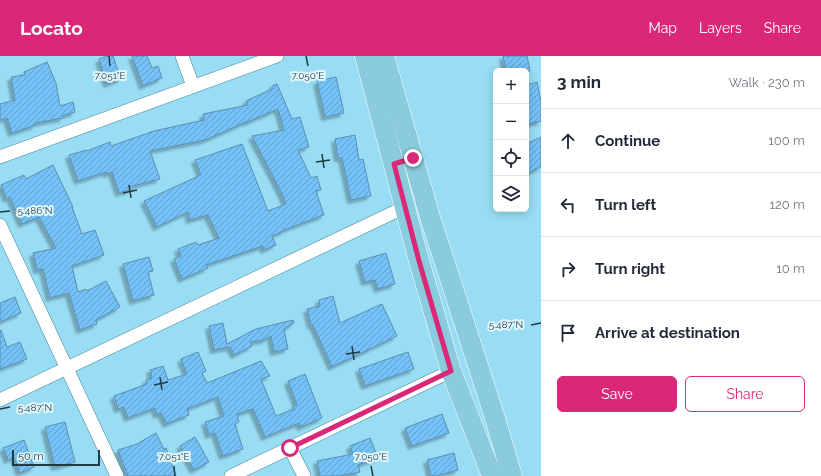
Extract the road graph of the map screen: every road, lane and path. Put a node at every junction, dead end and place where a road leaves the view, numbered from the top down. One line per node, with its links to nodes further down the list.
1 (182, 56): 5 (street)
2 (277, 56): 5 (street)
3 (365, 56): 8 (main road)
4 (384, 56): 7 (main road)
5 (193, 86): 6 (street)
6 (0, 157)
7 (413, 158): 8 (main road); 19 (main road)
8 (394, 164): 9 (main road)
9 (405, 207): 11 (street); 12 (main road)
10 (0, 225): 11 (street)
11 (67, 369): 13 (street); 15 (street)
12 (451, 371): 14 (street); 18 (main road)
13 (0, 400)
14 (290, 448): 16 (street); 17 (street)
15 (117, 476)
16 (232, 476)
17 (304, 476)
18 (492, 476)
19 (512, 476)

